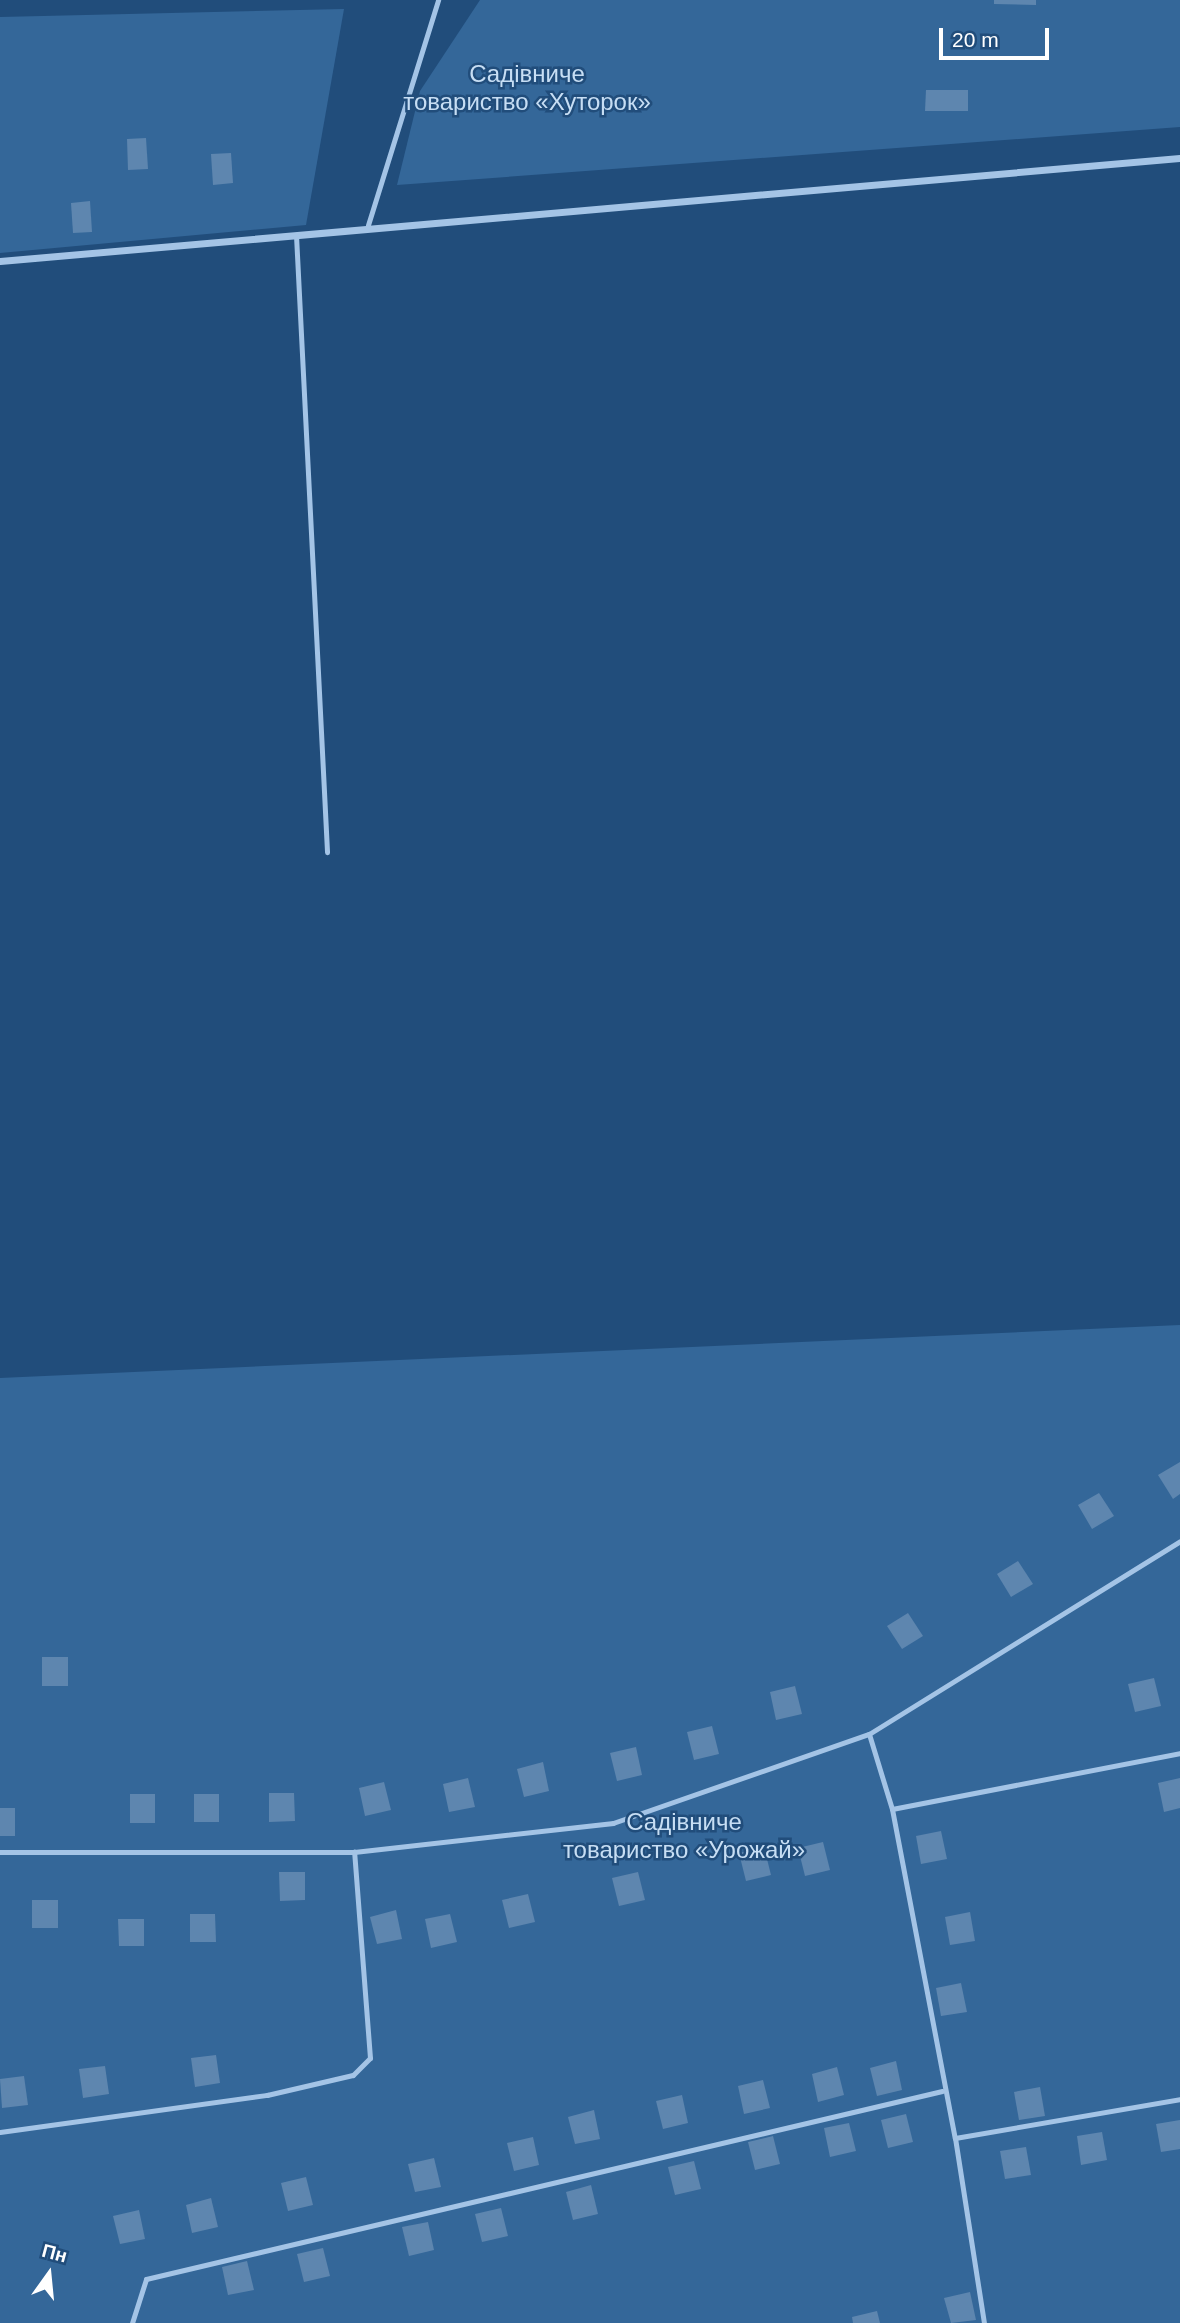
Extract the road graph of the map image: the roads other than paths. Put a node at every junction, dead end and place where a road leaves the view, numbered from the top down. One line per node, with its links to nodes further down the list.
1 (438, 0): 3 (lane)
2 (1180, 158): 3 (street)
3 (368, 225): 4 (street)
4 (296, 235): 5 (street); 6 (lane)
5 (0, 261)
6 (327, 852)
7 (1180, 1541): 8 (lane)
8 (869, 1734): 10 (lane); 12 (lane)
9 (1180, 1753): 10 (lane)
10 (892, 1809): 13 (lane)
11 (0, 1852): 12 (lane)
12 (354, 1852): 15 (lane)
13 (942, 2091): 16 (lane); 17 (lane)
14 (1180, 2099): 16 (lane)
15 (0, 2132)
16 (955, 2138): 18 (lane)
17 (132, 2323)
18 (984, 2323)

